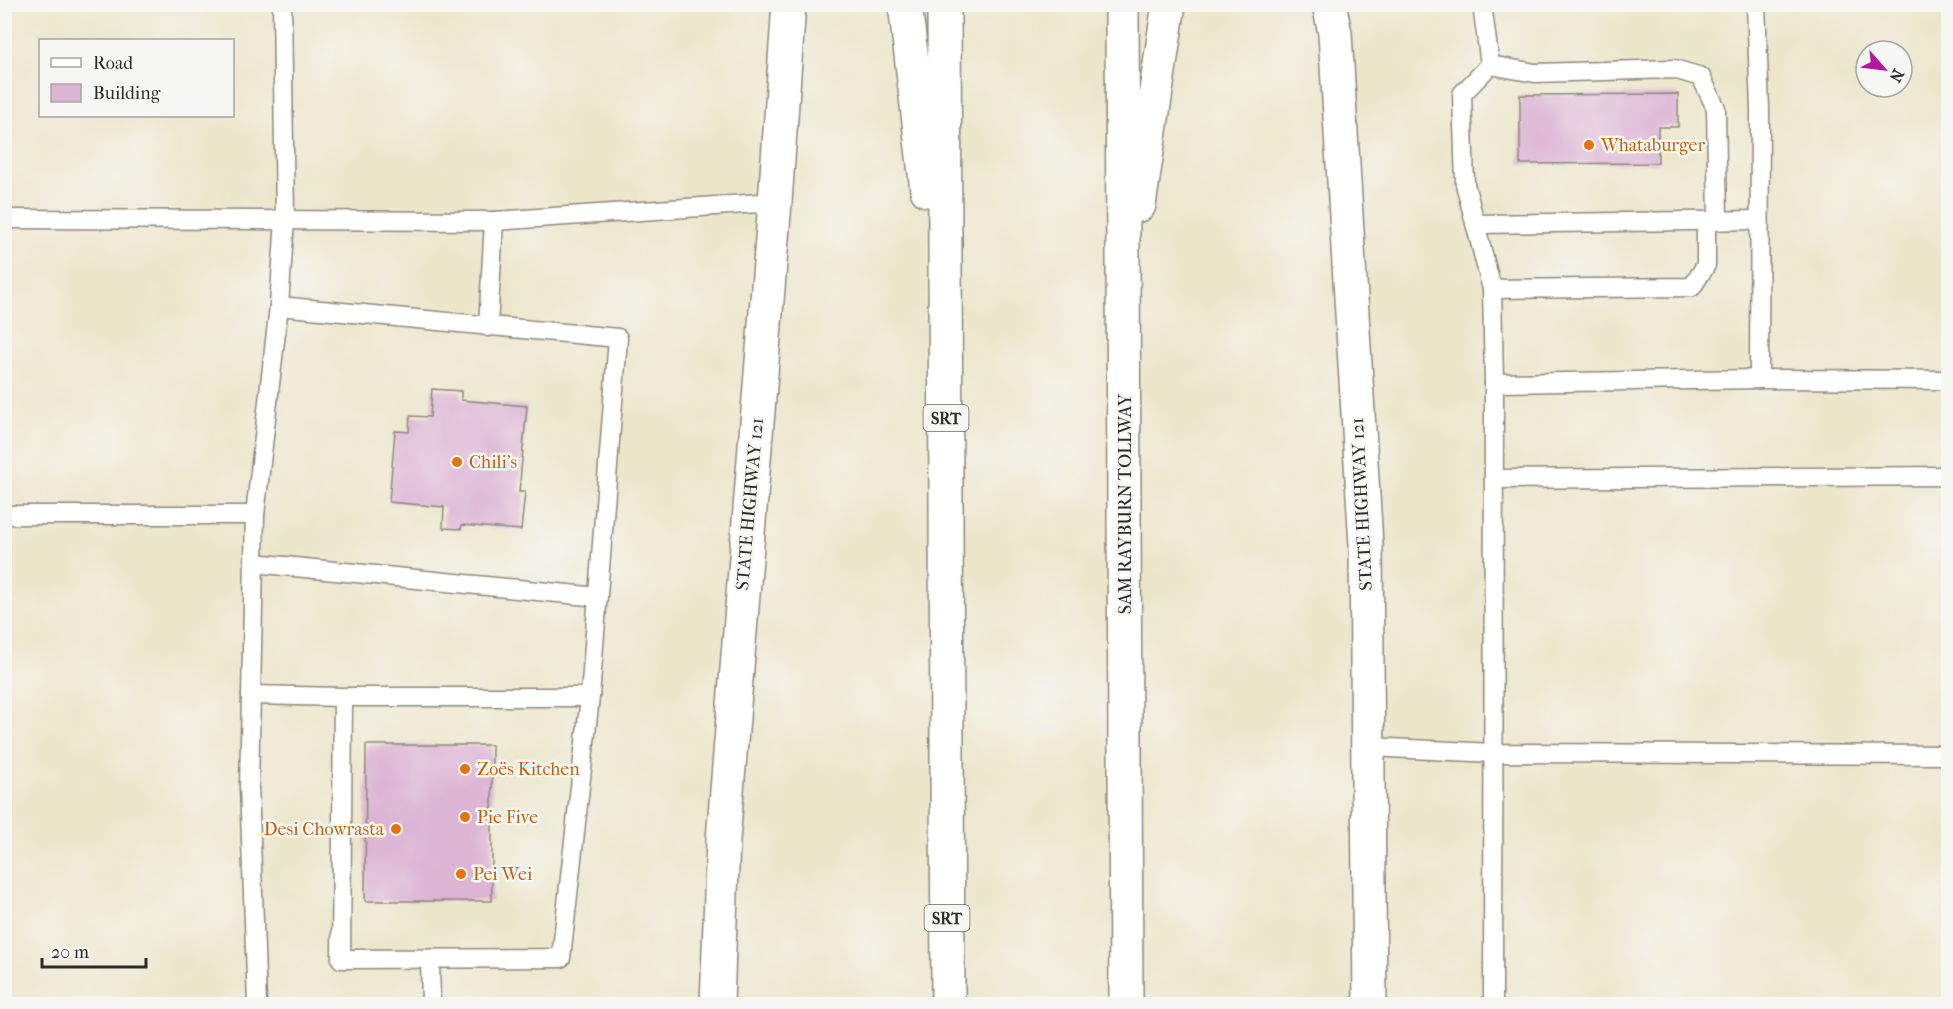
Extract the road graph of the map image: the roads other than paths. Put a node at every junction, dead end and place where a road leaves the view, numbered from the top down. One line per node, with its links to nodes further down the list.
1 (282, 4): 13 (lane)
2 (789, 4): 11 (main road, STATE HIGHWAY 121)
3 (905, 4): 22 (main road)
4 (944, 4): 22 (main road, SRT)
5 (1122, 4): 20 (main road, SAM RAYBURN TOLLWAY)
6 (1169, 4): 20 (main road)
7 (1329, 4): 35 (main road, STATE HIGHWAY 121)
8 (1482, 4): 10 (lane)
9 (1756, 4): 14 (lane)
10 (1490, 65): 16 (lane); 17 (lane)
11 (776, 202): 15 (lane); 41 (main road, STATE HIGHWAY 121)
12 (4, 219): 13 (lane)
13 (285, 220): 15 (lane); 19 (lane)
14 (1760, 220): 16 (lane); 23 (lane)
15 (494, 221): 21 (lane)
16 (1712, 221): 17 (lane); 18 (lane)
17 (1475, 224): 18 (lane)
18 (1492, 289): 25 (lane)
19 (279, 306): 21 (lane); 29 (lane)
20 (1124, 308): 43 (main road, SAM RAYBURN TOLLWAY)
21 (488, 327): 31 (lane)
22 (946, 344): 42 (main road, SRT)
23 (1759, 379): 24 (lane); 25 (lane)
24 (1948, 380)
25 (1494, 383): 27 (lane)
26 (1948, 476): 27 (lane)
27 (1494, 479): 36 (lane)
28 (4, 515): 29 (lane)
29 (255, 515): 30 (lane)
30 (254, 563): 31 (lane); 32 (lane)
31 (598, 597): 34 (lane)
32 (251, 695): 33 (lane); 39 (lane)
33 (343, 697): 34 (lane); 38 (lane)
34 (590, 697): 38 (lane)
35 (1369, 747): 36 (lane); 44 (main road, STATE HIGHWAY 121)
36 (1494, 753): 37 (lane); 45 (lane)
37 (1948, 755)
38 (430, 959): 40 (lane)
39 (256, 1005)
40 (431, 1005)
41 (717, 1005)
42 (948, 1005)
43 (1126, 1005)
44 (1370, 1005)
45 (1493, 1005)

